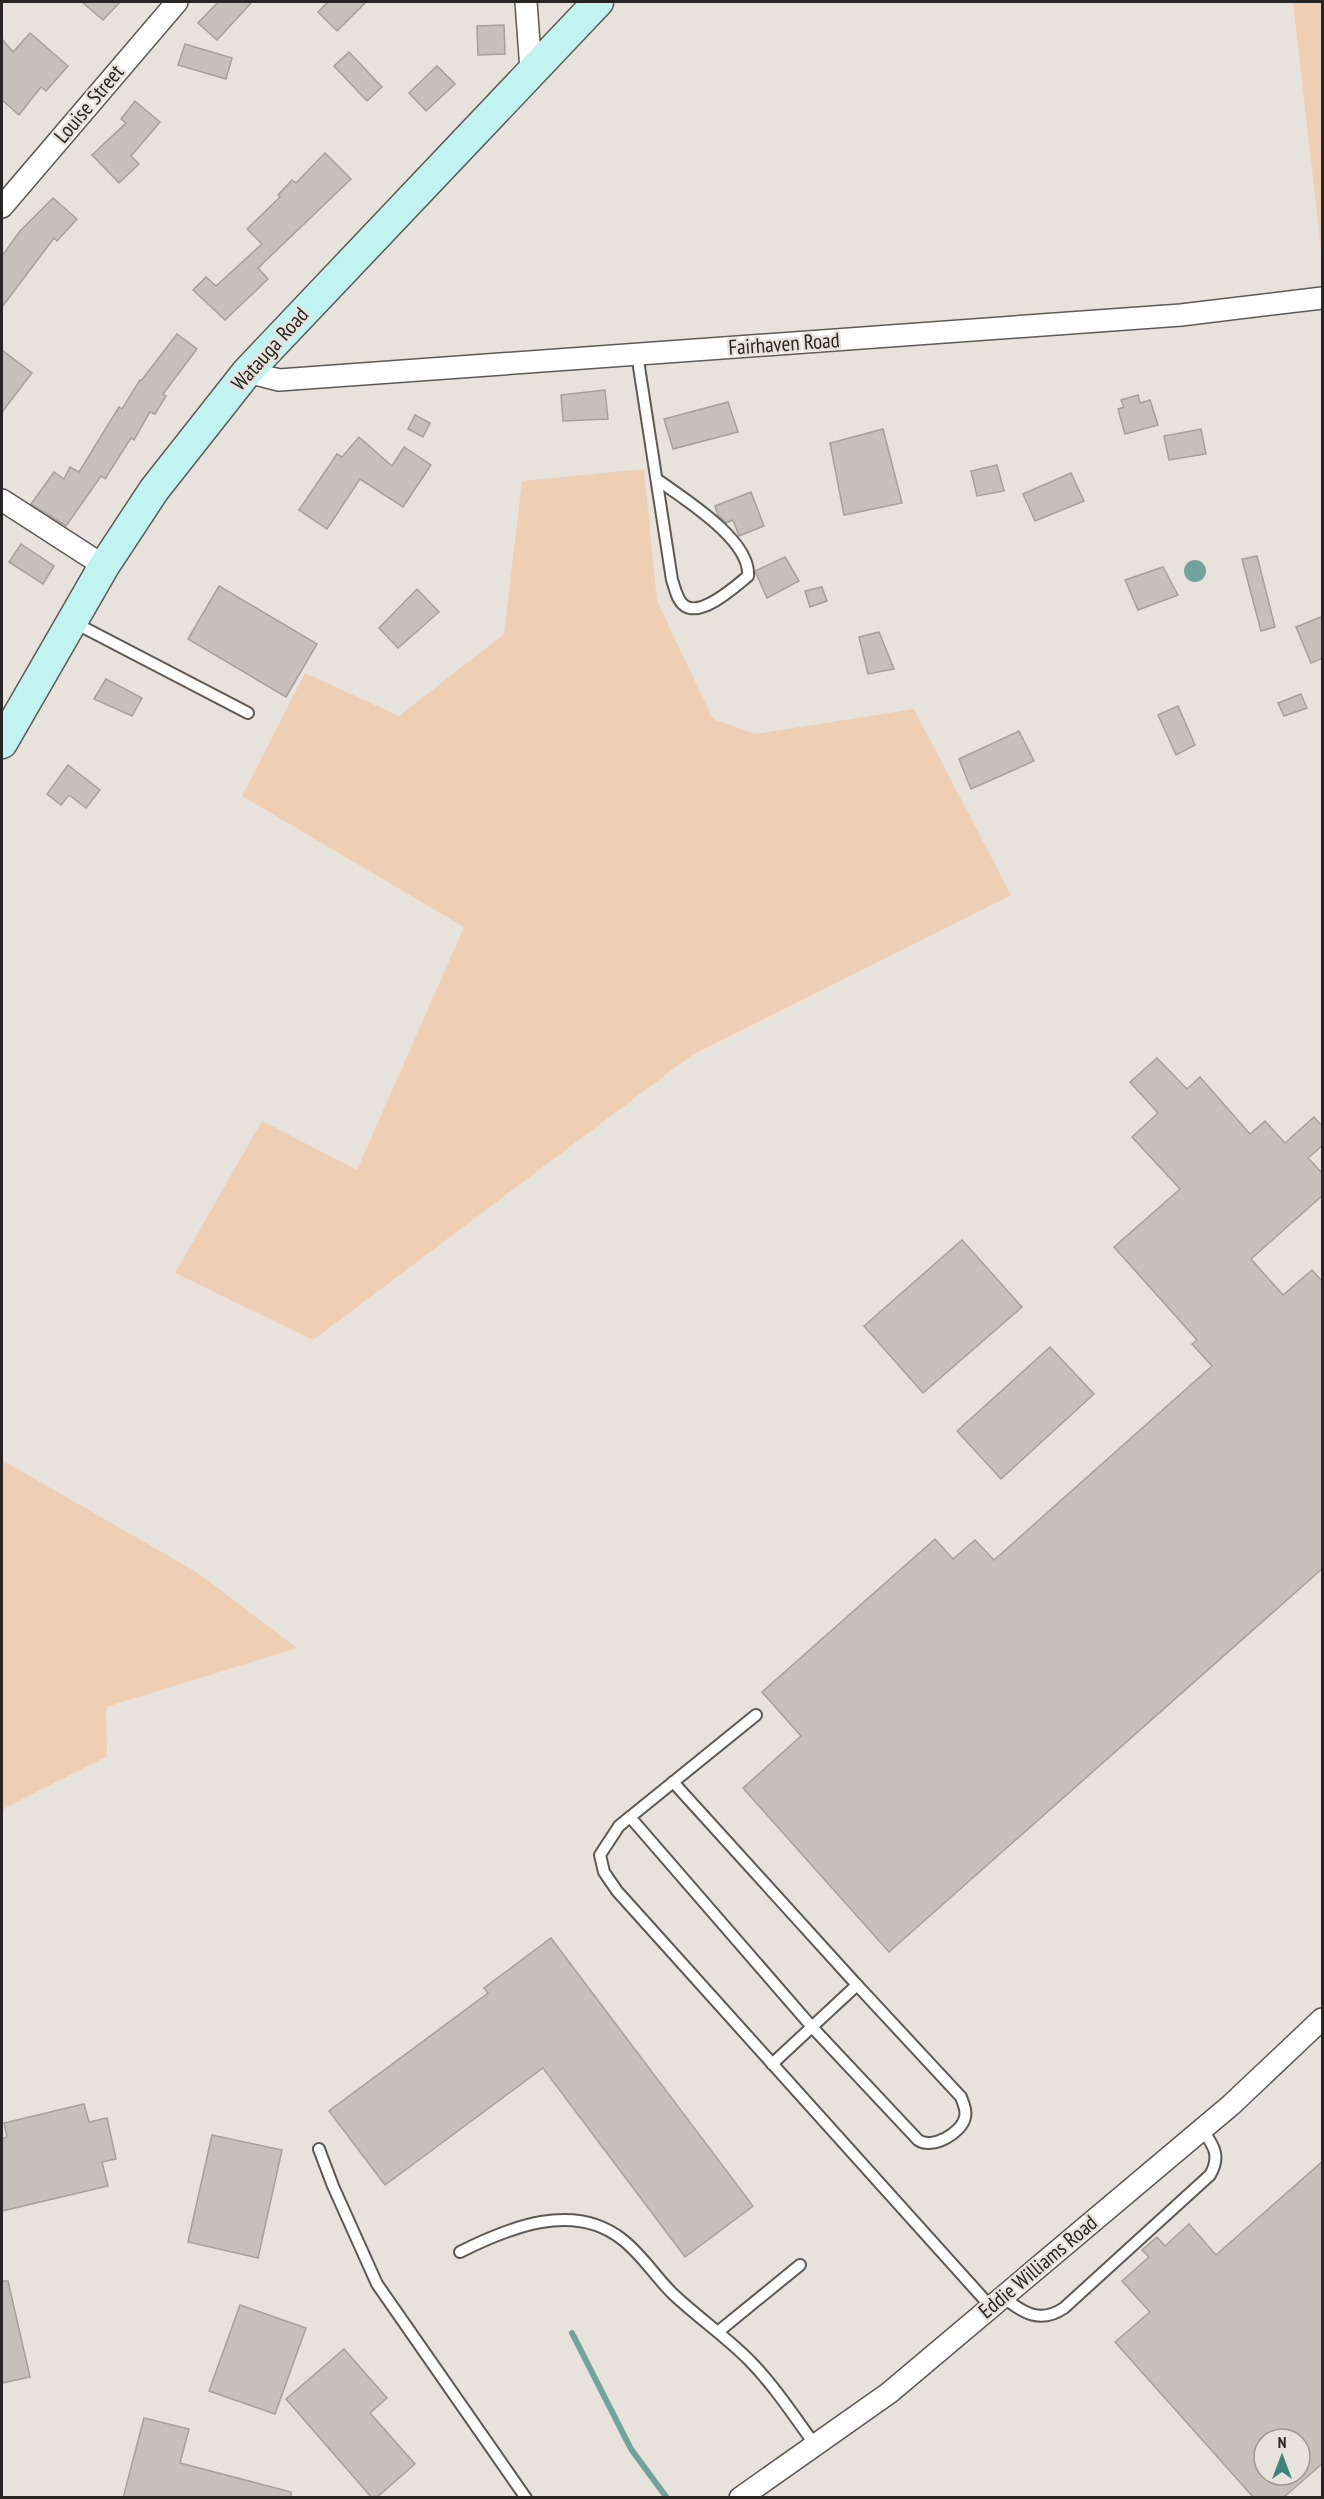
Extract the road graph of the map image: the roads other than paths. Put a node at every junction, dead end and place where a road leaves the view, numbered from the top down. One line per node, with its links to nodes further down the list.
1 (177, 2): 5 (street, Louise Street)
2 (526, 2): 4 (street)
3 (598, 2): 4 (main road, Watauga Road)
4 (531, 70): 8 (main road, Watauga Road)
5 (2, 207)
6 (1323, 298): 7 (street, Fairhaven Road)
7 (637, 354): 8 (street, Fairhaven Road); 9 (lane)
8 (247, 372): 11 (main road, Watauga Road)
9 (658, 480): 9 (lane)
10 (2, 500): 11 (street)
11 (104, 566): 12 (main road, Watauga Road)
12 (72, 621): 13 (lane); 14 (main road, Watauga Road)
13 (248, 713)
14 (2, 743)
15 (756, 1715): 16 (lane)
16 (673, 1782): 17 (lane); 18 (lane)
17 (630, 1818): 20 (lane); 21 (lane)
18 (857, 1985): 20 (lane); 20 (lane)
19 (1323, 2019): 22 (street, Eddie Williams Road)
20 (812, 2027): 21 (lane)
21 (772, 2064): 26 (lane)
22 (1202, 2129): 26 (street, Eddie Williams Road); 26 (lane)
23 (319, 2149): 29 (lane)
24 (460, 2252): 27 (lane)
25 (800, 2265): 27 (lane)
26 (997, 2302): 28 (street, Eddie Williams Road)
27 (719, 2331): 28 (lane)
28 (815, 2445): 30 (street, Eddie Williams Road)
29 (526, 2498)
30 (740, 2498)

